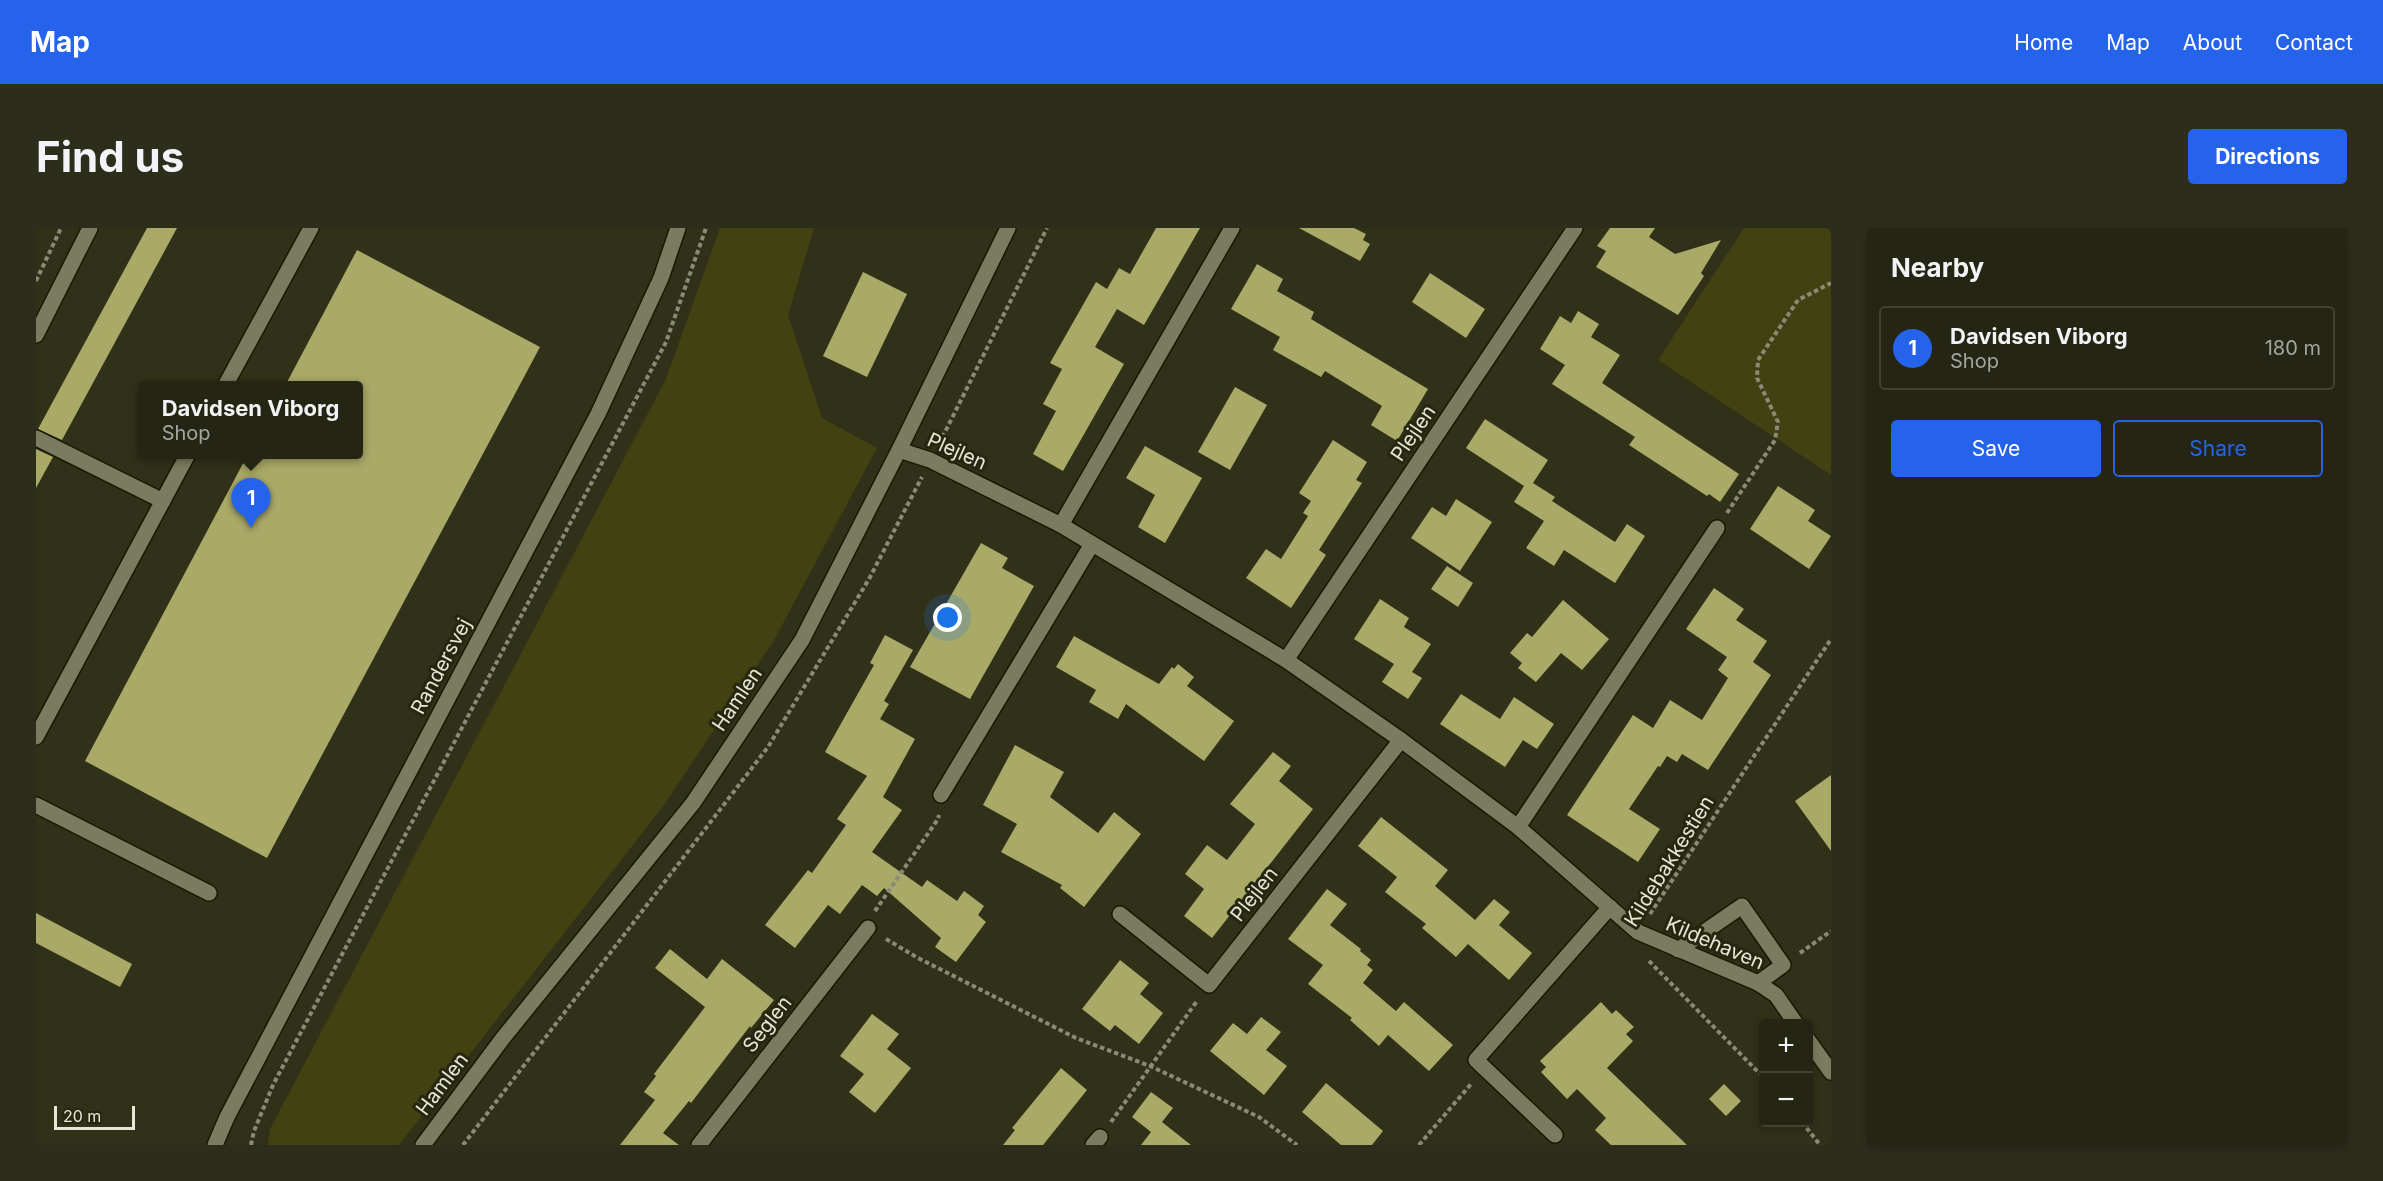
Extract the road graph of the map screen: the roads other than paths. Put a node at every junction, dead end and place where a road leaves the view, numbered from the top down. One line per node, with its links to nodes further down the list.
1 (90, 228): 7 (street)
2 (311, 228): 8 (street)
3 (678, 228): 32 (street, Randersvej)
4 (1008, 228): 10 (street, Hamlen)
5 (1232, 228): 13 (street)
6 (1575, 228): 16 (street, Plejlen)
7 (36, 335)
8 (228, 381)
9 (36, 438): 12 (street)
10 (899, 450): 13 (street, Plejlen); 36 (street, Hamlen)
11 (185, 459): 12 (street)
12 (163, 501): 17 (street)
13 (1061, 525): 15 (street, Plejlen)
14 (1717, 528): 21 (street)
15 (1092, 544): 16 (street, Plejlen); 19 (street)
16 (1286, 660): 18 (street, Plejlen)
17 (36, 737)
18 (1401, 740): 21 (street, Plejlen); 24 (street, Plejlen)
19 (941, 795)
20 (36, 805): 22 (street)
21 (1518, 827): 23 (street, Plejlen)
22 (209, 893)
23 (1610, 907): 26 (street, Plejlen); 33 (street)
24 (1120, 914)
25 (868, 928): 37 (street, Seglen)
26 (1638, 932): 27 (street, Kildehaven)
27 (1678, 950): 28 (street, Kildehaven); 28 (street)
28 (1758, 982): 29 (street, Kildehaven)
29 (1794, 1019)
30 (1813, 1046): 31 (street)
31 (1831, 1072)
32 (227, 1117): 34 (street, Randersvej); 35 (street, Randersvej)
33 (1554, 1135)
34 (208, 1145)
35 (215, 1145)
36 (423, 1145)
37 (699, 1145)

